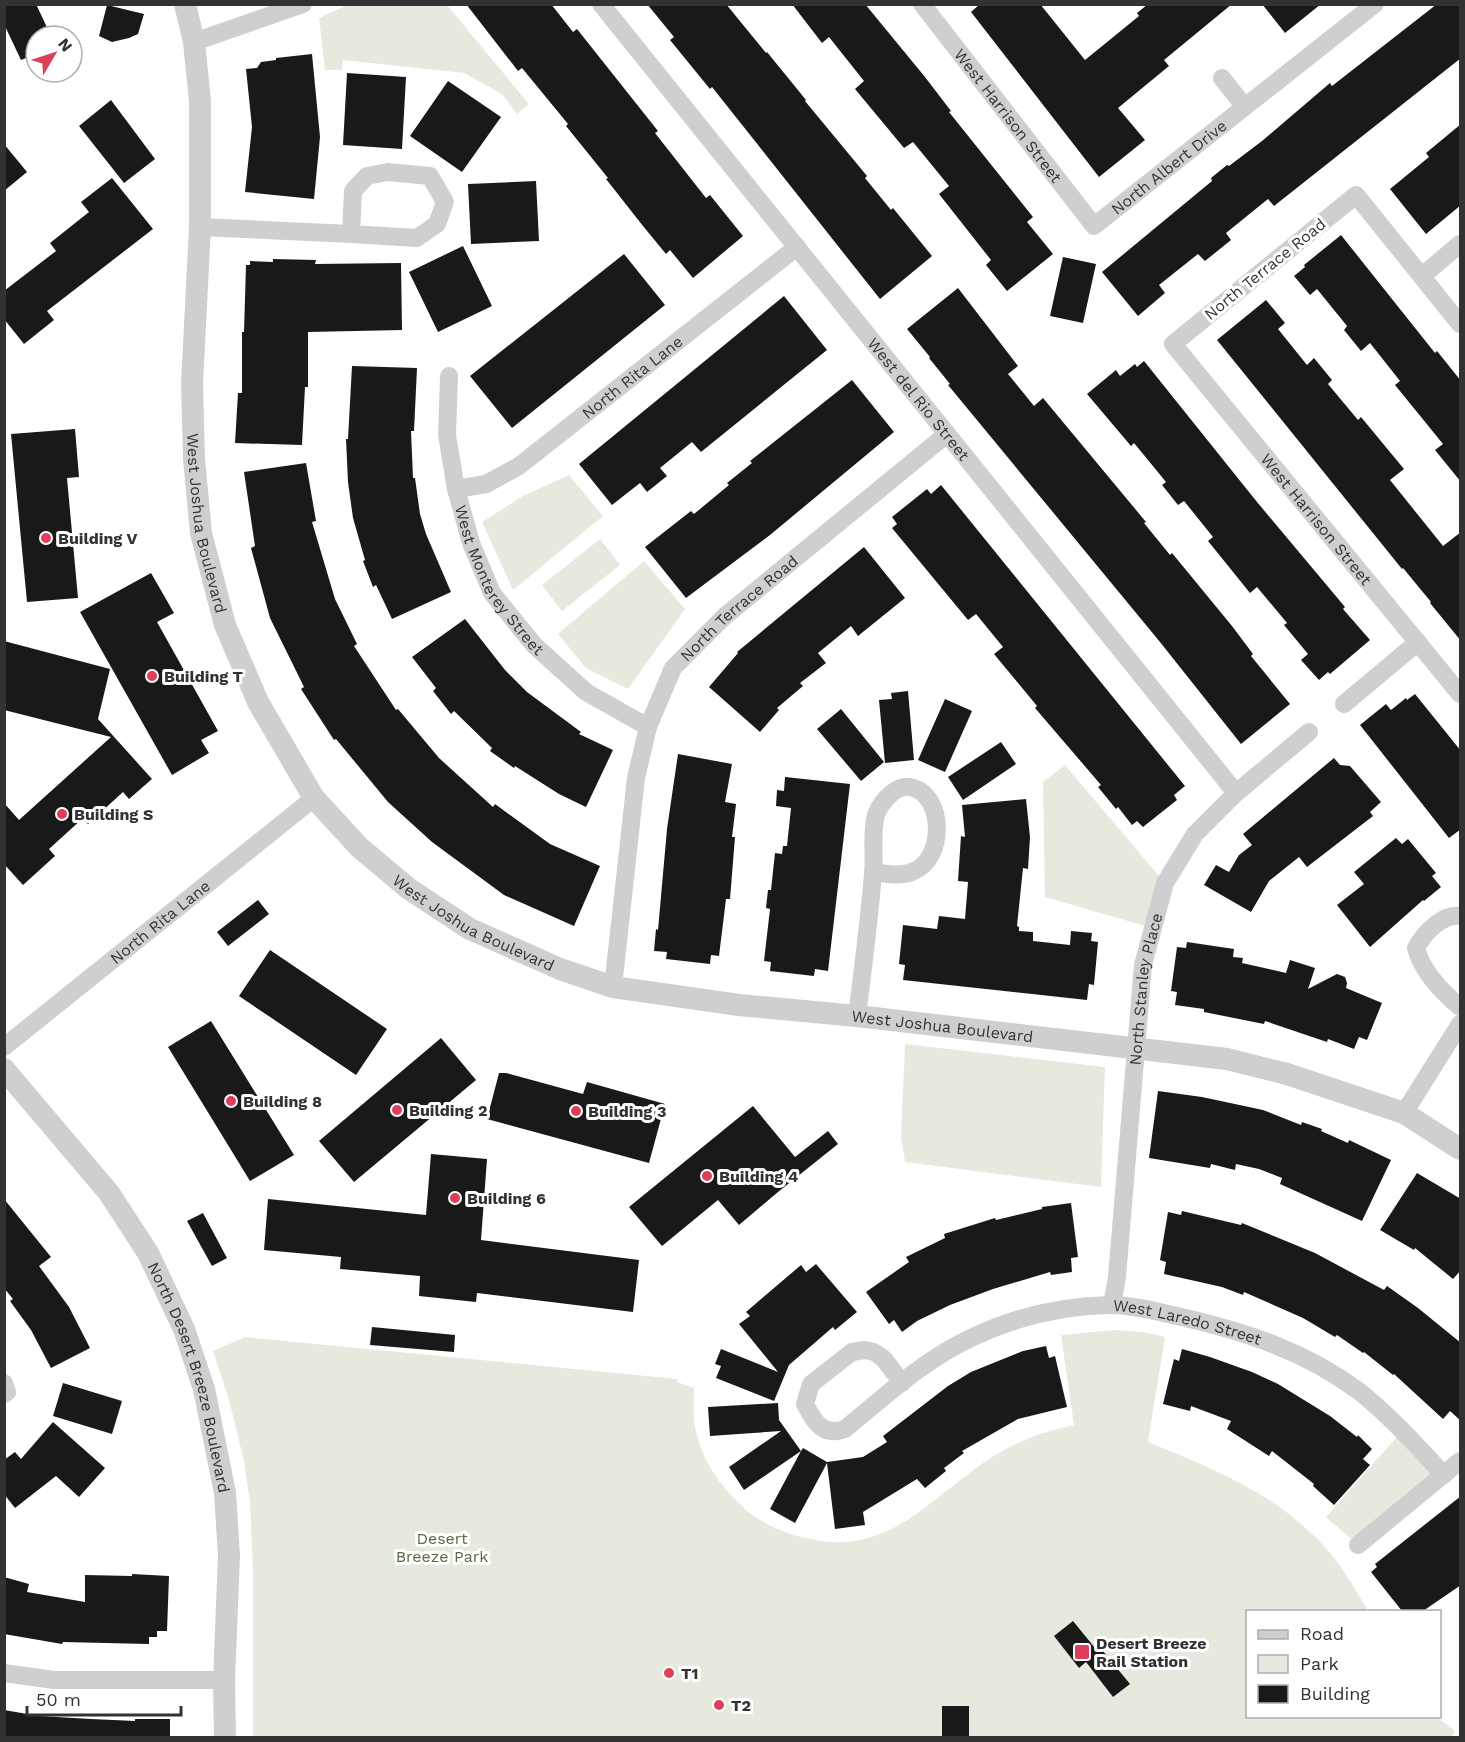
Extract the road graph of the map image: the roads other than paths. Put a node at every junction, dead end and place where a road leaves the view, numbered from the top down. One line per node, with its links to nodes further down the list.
1 (184, 4): 6 (street, West Joshua Boulevard)
2 (303, 4): 6 (street)
3 (601, 4): 13 (street, West del Rio Street)
4 (922, 4): 9 (street, West Harrison Street)
5 (1375, 4): 8 (street, North Albert Drive)
6 (194, 42): 10 (street, West Joshua Boulevard)
7 (1222, 78): 8 (street)
8 (1244, 106): 9 (street, North Albert Drive)
9 (1094, 226)
10 (200, 227): 11 (street); 26 (street, West Joshua Boulevard)
11 (351, 234): 11 (street)
12 (1461, 244): 14 (street)
13 (797, 247): 18 (street, West del Rio Street); 19 (street, North Rita Lane)
14 (1422, 276): 15 (street); 16 (street, North Terrace Road)
15 (1461, 324)
16 (1173, 344): 20 (street, West Harrison Street)
17 (449, 376): 19 (street, West Monterey Street)
18 (947, 434): 23 (street, North Terrace Road); 25 (street, West del Rio Street)
19 (456, 489): 23 (street, West Monterey Street)
20 (1418, 642): 21 (street, West Harrison Street); 22 (street)
21 (1461, 694)
22 (1344, 704)
23 (648, 727): 29 (street, North Terrace Road)
24 (1309, 732): 25 (street, North Stanley Place)
25 (1236, 793): 34 (street, North Stanley Place)
26 (314, 798): 29 (street, West Joshua Boulevard); 33 (street, North Rita Lane)
27 (873, 872): 27 (street); 31 (street)
28 (1461, 916): 30 (street)
29 (613, 987): 31 (street, West Joshua Boulevard)
30 (1461, 1007)
31 (857, 1016): 34 (street, West Joshua Boulevard)
32 (1461, 1024): 36 (street)
33 (4, 1047)
34 (1137, 1048): 36 (street, West Joshua Boulevard); 38 (street, North Stanley Place)
35 (4, 1069): 44 (street, North Desert Breeze Boulevard)
36 (1404, 1113): 37 (street, West Joshua Boulevard)
37 (1461, 1149)
38 (1112, 1305): 39 (street, West Laredo Street); 41 (street, West Laredo Street)
39 (902, 1383): 39 (street, West Laredo Street)
40 (1461, 1461): 41 (street)
41 (1444, 1475): 42 (street)
42 (1358, 1545)
43 (4, 1673): 44 (street)
44 (224, 1680): 45 (street, North Desert Breeze Boulevard)
45 (225, 1737)

